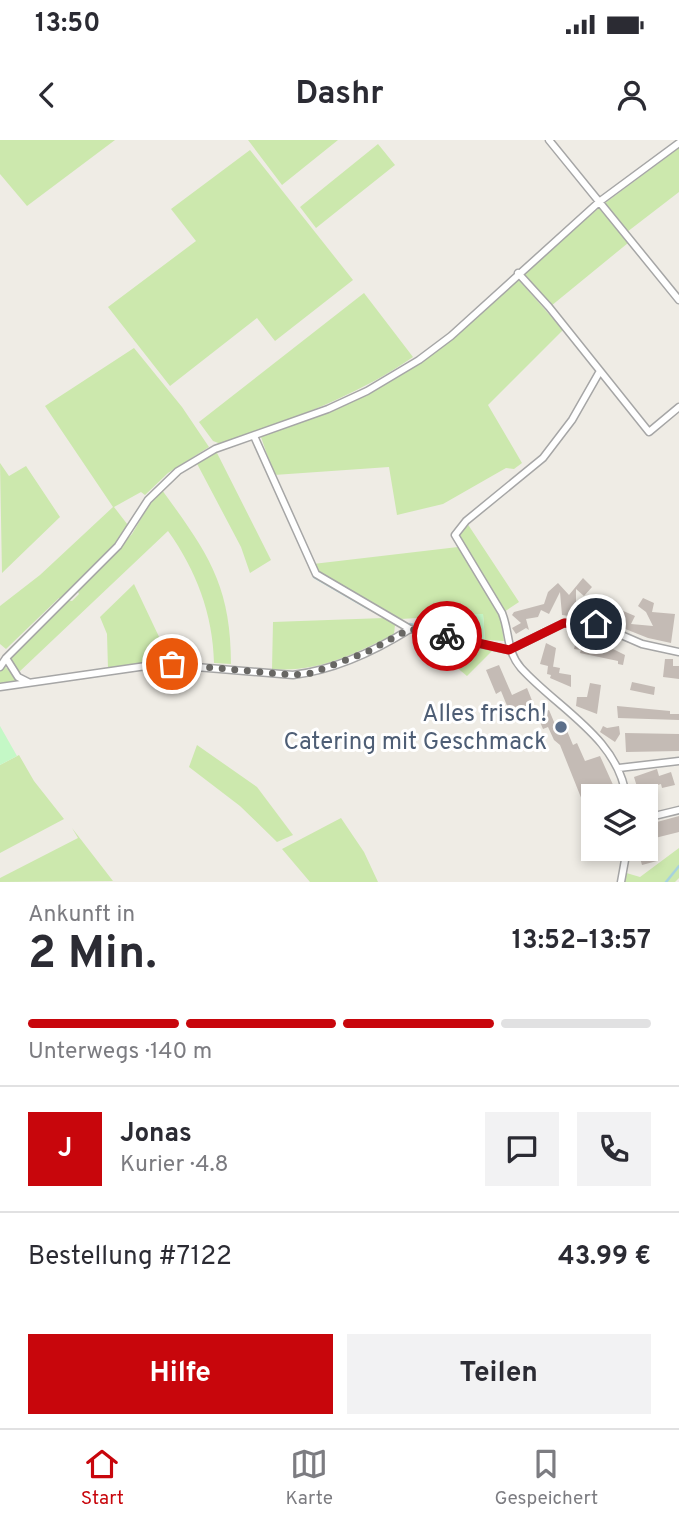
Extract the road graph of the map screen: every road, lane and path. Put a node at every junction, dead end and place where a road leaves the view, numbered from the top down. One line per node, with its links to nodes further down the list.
1 (549, 140): 3 (street)
2 (679, 143): 3 (street)
3 (600, 202): 4 (street); 5 (street)
4 (518, 273): 6 (street); 8 (street)
5 (679, 300)
6 (600, 371): 7 (street); 10 (street)
7 (679, 407)
8 (254, 436): 9 (street); 12 (street)
9 (410, 629): 10 (street); 14 (street)
10 (509, 650): 11 (street); 17 (street)
11 (679, 652)
12 (6, 658): 13 (street); 14 (street)
13 (0, 667)
14 (28, 682): 15 (street)
15 (0, 687)
16 (679, 761): 17 (street)
17 (619, 768): 18 (street)
18 (623, 784)
19 (679, 810): 20 (street)
20 (658, 815)
21 (625, 861): 22 (street)
22 (621, 882)

